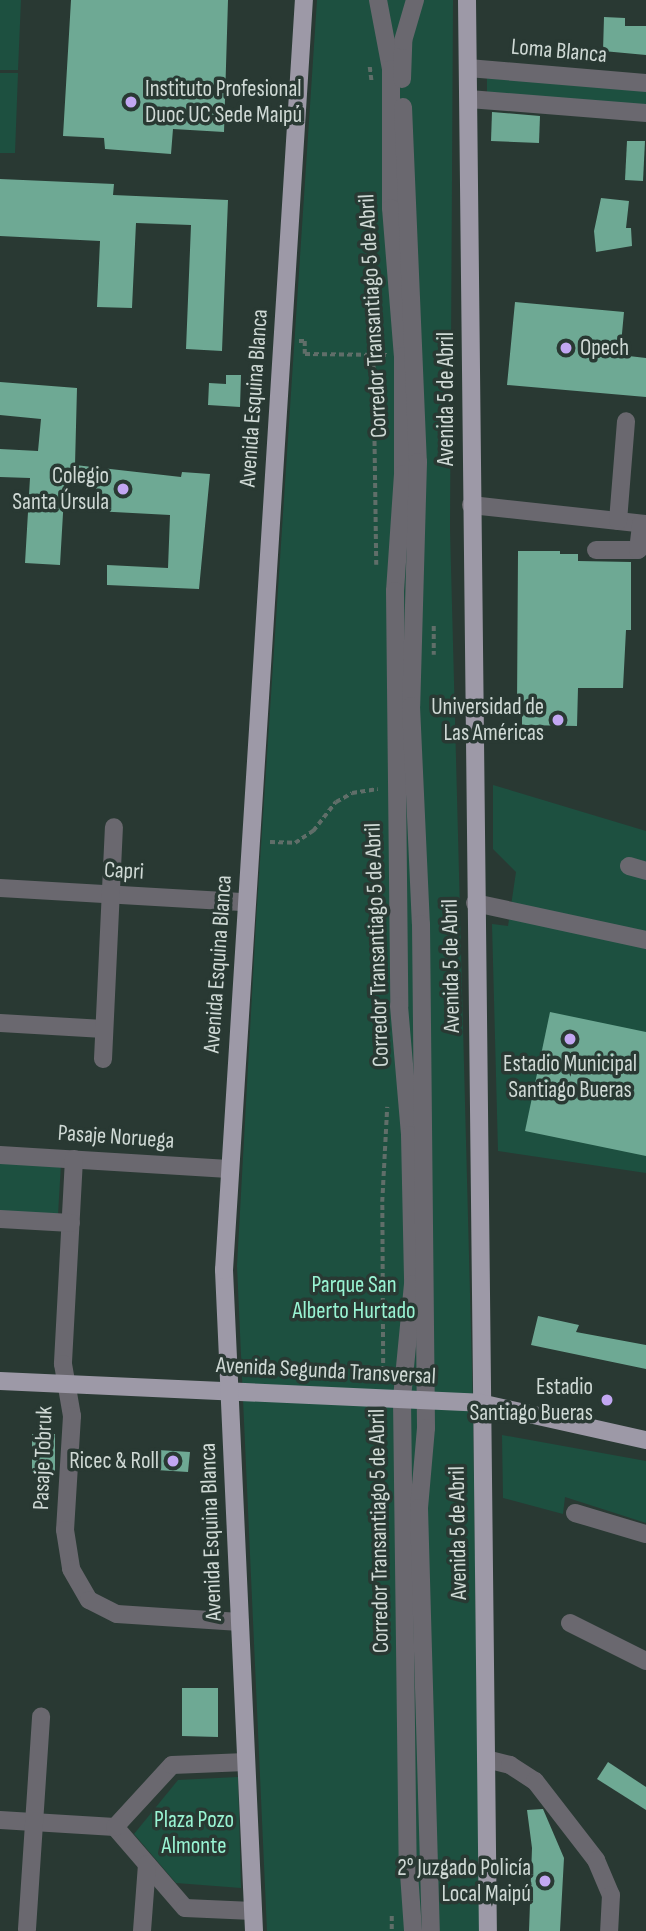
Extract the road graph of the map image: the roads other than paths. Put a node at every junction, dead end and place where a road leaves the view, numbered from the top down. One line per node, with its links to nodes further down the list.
1 (303, 0): 17 (main road, Avenida Esquina Blanca)
2 (378, 0): 31 (street, Corredor Transantiago 5 de Abril)
3 (415, 0): 32 (street, Corredor Transantiago 5 de Abril)
4 (467, 0): 5 (main road, Avenida 5 de Abril)
5 (468, 68): 6 (street, Loma Blanca); 7 (main road, Avenida 5 de Abril)
6 (646, 83)
7 (469, 99): 8 (street); 10 (main road, Avenida 5 de Abril)
8 (646, 113)
9 (626, 421): 11 (street)
10 (471, 505): 11 (street); 18 (main road, Avenida 5 de Abril)
11 (618, 521): 12 (street)
12 (643, 524): 13 (street)
13 (596, 550)
14 (114, 827): 16 (street)
15 (0, 888): 16 (street, Capri)
16 (111, 894): 17 (street, Capri); 21 (street)
17 (246, 902): 25 (main road, Avenida Esquina Blanca)
18 (475, 903): 19 (street); 33 (main road, Avenida 5 de Abril)
19 (646, 940)
20 (0, 1023): 21 (street)
21 (104, 1029): 22 (street)
22 (103, 1059)
23 (0, 1155): 24 (street, Pasaje Noruega)
24 (74, 1159): 25 (street, Pasaje Noruega); 27 (street, Pasaje Tobruk)
25 (229, 1169): 30 (main road, Avenida Esquina Blanca)
26 (0, 1219): 27 (street)
27 (71, 1223): 29 (street, Pasaje Tobruk)
28 (0, 1381): 29 (main road, Avenida Segunda Transversal)
29 (69, 1385): 30 (main road, Avenida Segunda Transversal); 37 (street, Pasaje Tobruk)
30 (230, 1389): 31 (main road, Avenida Segunda Transversal); 37 (main road, Avenida Esquina Blanca)
31 (402, 1399): 32 (main road, Avenida Segunda Transversal); 51 (street, Corredor Transantiago 5 de Abril)
32 (426, 1400): 33 (main road, Avenida Segunda Transversal); 52 (street, Corredor Transantiago 5 de Abril)
33 (480, 1404): 34 (main road, Avenida Segunda Transversal); 41 (main road, Avenida 5 de Abril)
34 (646, 1440)
35 (575, 1513): 36 (street)
36 (646, 1534)
37 (240, 1622): 42 (main road, Avenida Esquina Blanca)
38 (570, 1623): 39 (street)
39 (646, 1661)
40 (41, 1716): 44 (street)
41 (486, 1759): 53 (main road, Avenida 5 de Abril); 54 (street)
42 (246, 1762): 45 (street); 47 (main road, Avenida Esquina Blanca)
43 (0, 1820): 44 (street)
44 (34, 1822): 45 (street); 48 (street)
45 (115, 1827): 46 (street)
46 (147, 1864): 47 (street); 49 (street)
47 (253, 1911): 50 (main road, Avenida Esquina Blanca)
48 (27, 1928)
49 (142, 1931)
50 (254, 1931)
51 (413, 1931)
52 (431, 1931)
53 (488, 1931)
54 (609, 1931)

